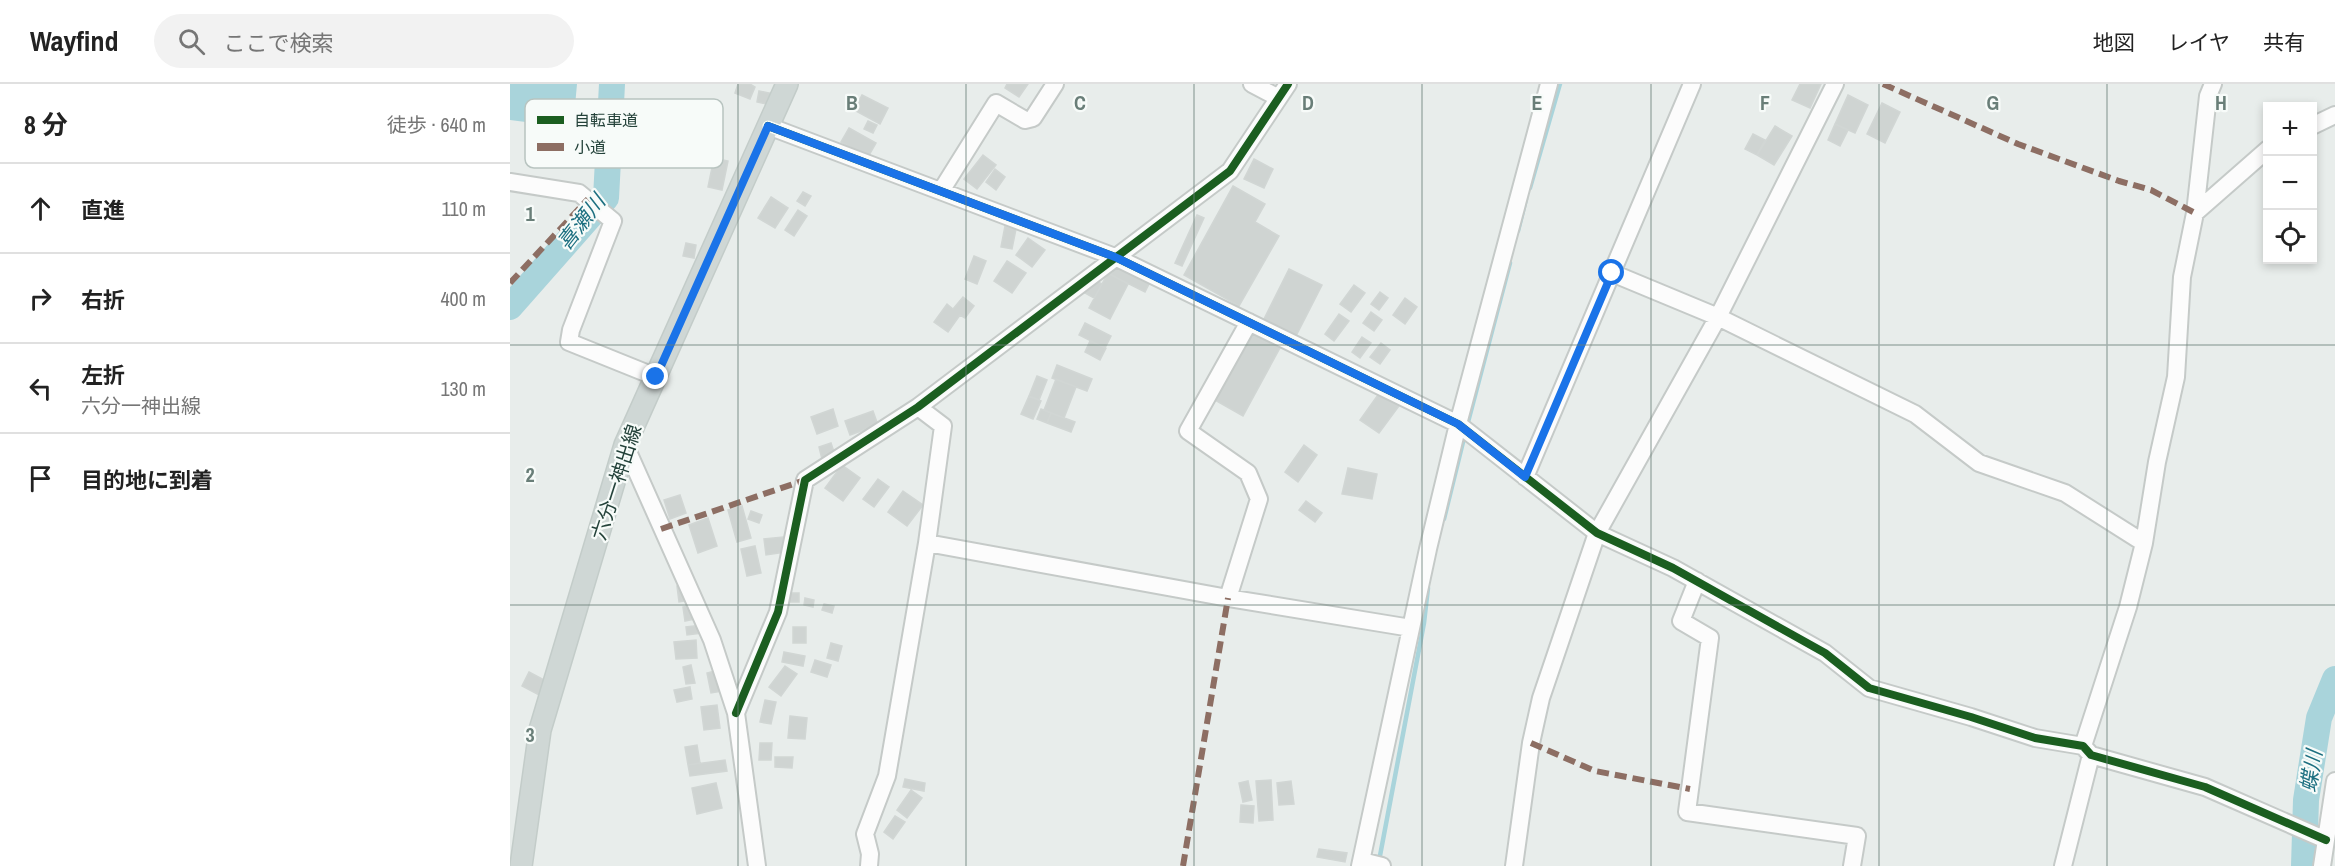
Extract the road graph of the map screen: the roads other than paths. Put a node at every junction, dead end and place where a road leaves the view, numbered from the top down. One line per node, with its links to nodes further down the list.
1 (787, 84): 12 (main road, 六分一神出線)
2 (1056, 84): 15 (street)
3 (1252, 84): 9 (street)
4 (1288, 84): 9 (street)
5 (1549, 84): 23 (street)
6 (1692, 84): 18 (street)
7 (1835, 84): 19 (street)
8 (2213, 84): 16 (street)
9 (1277, 98): 17 (street)
10 (2335, 115): 11 (street)
11 (2317, 124)
12 (768, 126): 15 (street); 21 (main road, 六分一神出線)
13 (2263, 153): 16 (street)
14 (510, 182): 21 (street)
15 (941, 191): 17 (street)
16 (2195, 213): 28 (street)
17 (1115, 257): 20 (street); 22 (street)
18 (1612, 273): 19 (street); 25 (street)
19 (1718, 317): 26 (street); 28 (street)
20 (1249, 322): 23 (street); 30 (street)
21 (656, 377): 24 (main road, 六分一神出線)
22 (918, 407): 27 (street); 32 (street)
23 (1458, 424): 25 (street); 31 (street)
24 (625, 445): 32 (street); 37 (main road, 六分一神出線)
25 (1525, 477): 26 (street)
26 (1597, 533): 29 (street); 41 (street)
27 (927, 543): 30 (street); 39 (street)
28 (2144, 543): 33 (street)
29 (1697, 581): 33 (street); 42 (street)
30 (1228, 598): 31 (street)
31 (1411, 628): 36 (street)
32 (736, 713): 38 (street)
33 (2087, 751): 35 (street); 43 (street)
34 (2335, 781): 35 (street)
35 (2326, 840): 44 (street)
36 (1361, 863): 40 (street)
37 (521, 866)
38 (757, 866)
39 (868, 866)
40 (1382, 866)
41 (1514, 866)
42 (1852, 866)
43 (2063, 866)
44 (2322, 866)

